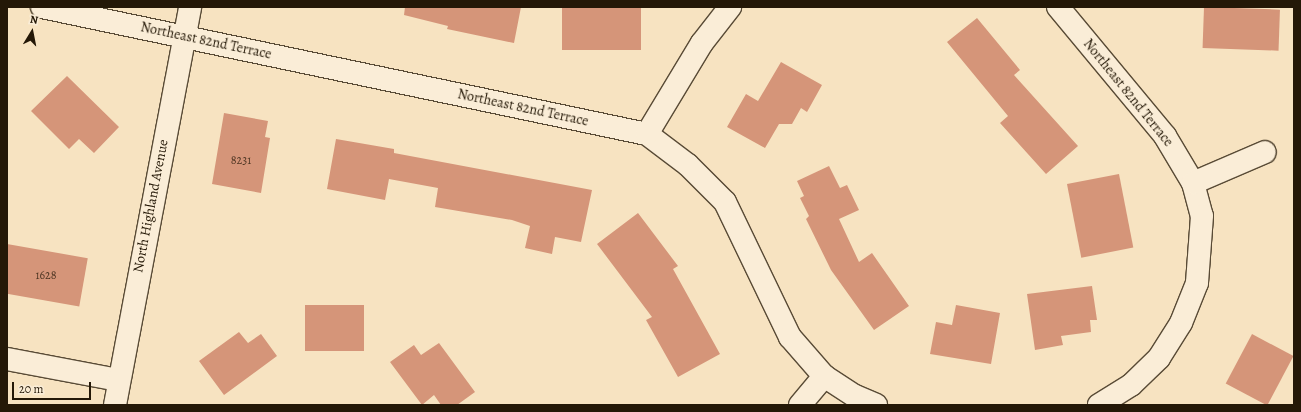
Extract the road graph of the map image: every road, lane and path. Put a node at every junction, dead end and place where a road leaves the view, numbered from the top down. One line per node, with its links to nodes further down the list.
1 (42, 7): 5 (street, Northeast 82nd Terrace)
2 (190, 7): 5 (street, North Highland Avenue)
3 (730, 7): 6 (street)
4 (1058, 7): 8 (street, Northeast 82nd Terrace)
5 (184, 36): 6 (street, Northeast 82nd Terrace); 11 (street, North Highland Avenue)
6 (647, 134): 10 (street, Northeast 82nd Terrace)
7 (1265, 152): 8 (street)
8 (1193, 183): 15 (street, Northeast 82nd Terrace)
9 (7, 359): 11 (street)
10 (824, 376): 13 (street); 14 (street, Northeast 82nd Terrace)
11 (118, 380): 12 (street, North Highland Avenue)
12 (115, 405)
13 (800, 405)
14 (876, 405)
15 (1099, 405)

